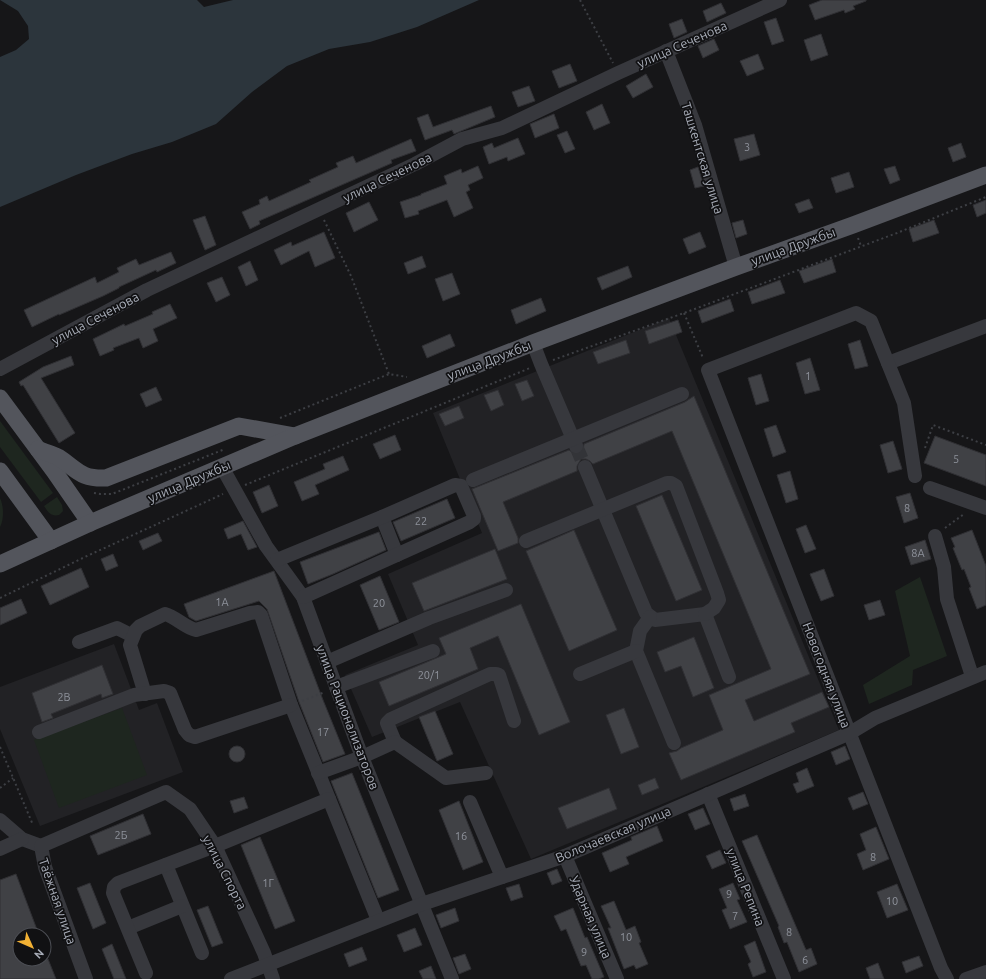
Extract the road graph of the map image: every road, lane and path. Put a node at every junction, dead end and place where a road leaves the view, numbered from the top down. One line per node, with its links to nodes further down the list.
1 (580, 0): 4 (path)
2 (780, 0): 3 (street, улица Сеченова)
3 (666, 51): 4 (street, улица Сеченова); 8 (street, Ташкентская улица)
4 (618, 73): 7 (street, улица Сеченова)
5 (986, 175): 8 (main road, улица Дружбы)
6 (986, 197): 9 (path)
7 (319, 210): 14 (street, улица Сеченова); 16 (path)
8 (736, 267): 11 (main road, улица Дружбы)
9 (684, 313): 13 (path); 15 (path)
10 (986, 326): 12 (street)
11 (533, 343): 13 (street); 19 (main road, улица Дружбы)
12 (888, 363): 15 (street); 27 (street)
13 (541, 364): 20 (street); 30 (path)
14 (0, 369)
15 (708, 370): 61 (street, Новогодняя улица)
16 (390, 374)
17 (682, 394): 20 (street)
18 (0, 398): 22 (main road)
19 (296, 436): 22 (main road); 24 (main road, улица Дружбы)
20 (574, 442): 28 (street)
21 (986, 445): 23 (path)
22 (38, 449): 35 (main road)
23 (923, 454)
24 (222, 467): 30 (street, улица Рационализаторов); 35 (main road, улица Дружбы)
25 (585, 467): 32 (street)
26 (0, 471): 37 (main road)
27 (915, 476)
28 (473, 480)
29 (930, 488): 31 (street)
30 (234, 489): 40 (street, улица Рационализаторов); 44 (path)
31 (986, 508)
32 (603, 510): 38 (street); 45 (street); 46 (street)
33 (967, 511): 36 (path)
34 (382, 517): 39 (street); 39 (street); 40 (street)
35 (90, 523): 37 (main road, улица Дружбы)
36 (934, 536): 54 (street)
37 (51, 541): 41 (main road, улица Дружбы)
38 (526, 541)
39 (397, 555): 43 (street)
40 (277, 560): 43 (street, улица Рационализаторов)
41 (0, 564)
42 (506, 590): 51 (street)
43 (303, 597): 51 (street, улица Рационализаторов)
44 (0, 598)
45 (705, 614): 46 (street); 55 (street)
46 (650, 617): 50 (street)
47 (133, 636): 48 (street); 57 (street); 58 (street)
48 (79, 642)
49 (433, 651): 56 (street)
50 (636, 651): 53 (street); 63 (street)
51 (327, 662): 56 (street, улица Рационализаторов)
52 (986, 672): 54 (street, Волочаевская улица)
53 (580, 674)
54 (972, 676): 61 (street, Волочаевская улица)
55 (729, 677)
56 (336, 687): 58 (path); 65 (street, улица Рационализаторов)
57 (145, 694): 58 (street); 60 (street)
58 (291, 705): 66 (street)
59 (514, 721): 62 (street)
60 (39, 732)
61 (850, 733): 70 (street, Волочаевская улица); 96 (street, Новогодняя улица)
62 (395, 742): 65 (street); 67 (street)
63 (674, 743)
64 (0, 747): 68 (path)
65 (362, 757): 66 (street); 82 (street, улица Рационализаторов)
66 (318, 773): 71 (street)
67 (486, 773)
68 (13, 778): 69 (path); 74 (path)
69 (0, 788)
70 (708, 794): 79 (street, Волочаевская улица); 95 (street, улица Репина)
71 (329, 799): 77 (street); 84 (street)
72 (470, 802): 81 (street)
73 (0, 820): 75 (street, Таёжная улица)
74 (34, 825)
75 (22, 839): 76 (street, Таёжная улица); 78 (street)
76 (41, 846): 77 (street, улица Спорта); 90 (street, Таёжная улица)
77 (214, 846): 80 (street); 87 (street, улица Спорта)
78 (0, 849)
79 (565, 856): 81 (street, Волочаевская улица); 94 (street, Ударная улица)
80 (166, 865): 83 (street); 85 (street)
81 (502, 877): 82 (street, Волочаевская улица)
82 (422, 904): 84 (street, Волочаевская улица); 93 (street, улица Рационализаторов)
83 (182, 906): 85 (street); 86 (street)
84 (378, 920): 87 (street, Волочаевская улица)
85 (128, 928): 89 (street)
86 (202, 953)
87 (268, 964): 91 (street, Волочаевская улица); 92 (street, улица Спорта)
88 (986, 972): 97 (street)
89 (146, 973)
90 (83, 978)
91 (231, 979)
92 (273, 979)
93 (452, 979)
94 (617, 979)
95 (784, 979)
96 (947, 979)
97 (966, 979)

